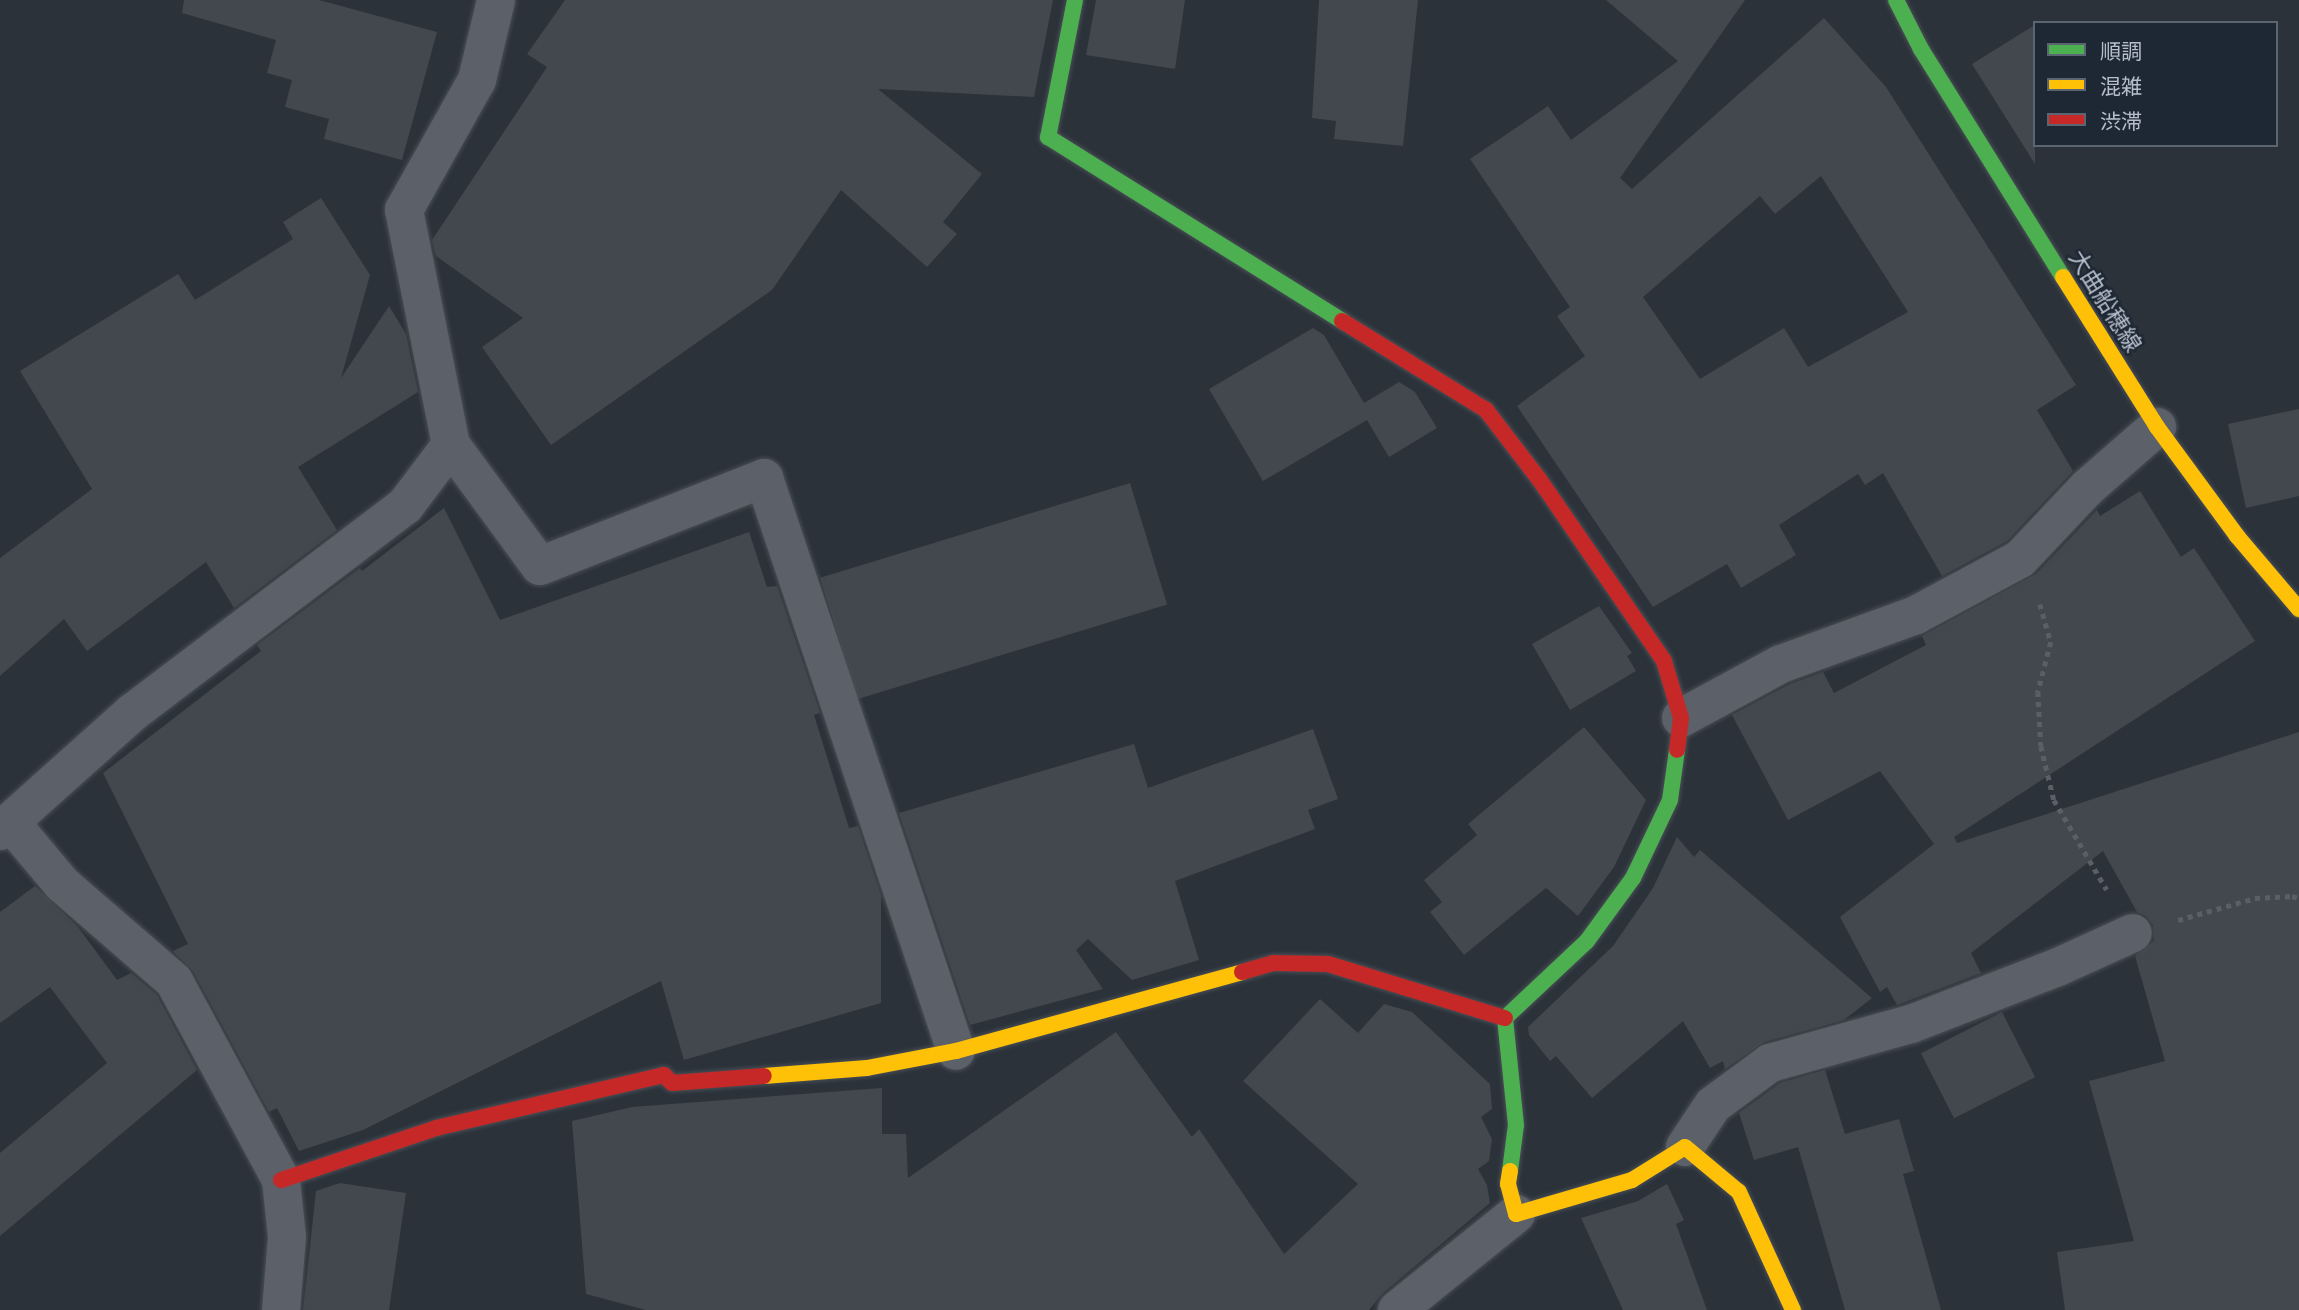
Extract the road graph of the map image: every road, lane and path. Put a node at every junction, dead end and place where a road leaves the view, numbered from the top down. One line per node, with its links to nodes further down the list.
1 (496, 0): 5 (street)
2 (1075, 0): 8 (street)
3 (1896, 0): 4 (street, 大曲船穂線)
4 (2157, 427): 6 (street); 7 (street, 大曲船穂線)
5 (451, 445): 9 (street); 13 (street)
6 (2020, 559): 8 (street); 11 (path)
7 (2299, 609)
8 (1681, 718): 12 (street)
9 (6, 827): 15 (street)
10 (2299, 898): 11 (path)
11 (2133, 933): 14 (street)
12 (1505, 1018): 13 (street); 16 (street)
13 (956, 1051): 15 (street)
14 (1685, 1147): 16 (street); 19 (street)
15 (281, 1180): 17 (street)
16 (1516, 1214): 18 (street)
17 (281, 1310)
18 (1397, 1310)
19 (1793, 1310)

